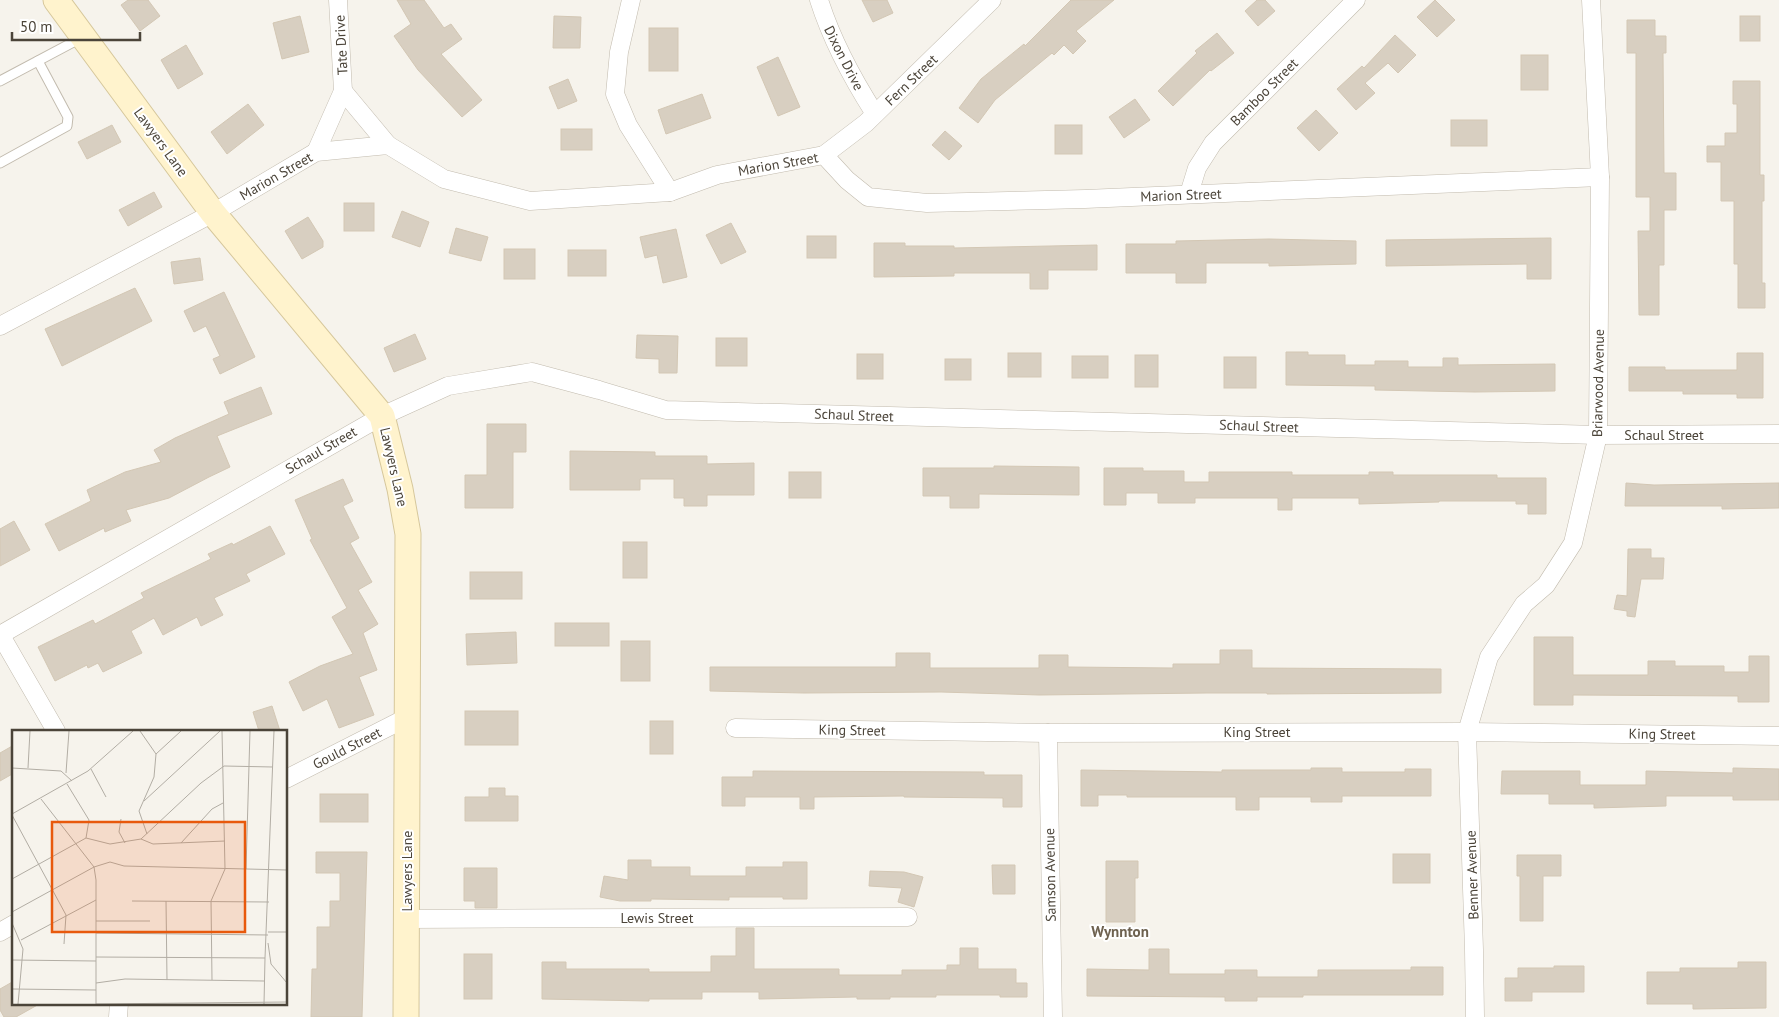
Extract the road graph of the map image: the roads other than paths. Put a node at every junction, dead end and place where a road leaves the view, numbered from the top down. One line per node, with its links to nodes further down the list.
1 (56, 0): 8 (street, Lawyers Lane)
2 (338, 0): 11 (street, Tate Drive)
3 (631, 0): 18 (street)
4 (819, 0): 12 (street, Dixon Drive)
5 (992, 0): 12 (street, Fern Street)
6 (1356, 0): 19 (street, Bamboo Street)
7 (1591, 0): 17 (street, Briarwood Avenue)
8 (83, 37): 9 (lane); 20 (street, Lawyers Lane)
9 (38, 61): 10 (lane); 16 (lane)
10 (0, 81)
11 (343, 91): 13 (street, Tate Drive); 14 (street, Tate Drive)
12 (875, 114): 15 (street, Fern Street)
13 (388, 145): 14 (street, Marion Street); 18 (street, Marion Street)
14 (316, 152): 20 (street, Marion Street)
15 (824, 155): 18 (street, Marion Street); 19 (street, Marion Street)
16 (0, 163)
17 (1600, 177): 19 (street, Marion Street); 24 (street, Briarwood Avenue)
18 (670, 192)
19 (1189, 194)
20 (213, 213): 21 (street, Marion Street); 22 (street, Lawyers Lane)
21 (0, 326)
22 (382, 416): 24 (street, Schaul Street); 25 (street, Schaul Street); 26 (street, Lawyers Lane)
23 (1779, 434): 24 (street, Schaul Street)
24 (1598, 436): 29 (street, Briarwood Avenue)
25 (0, 634): 28 (street)
26 (408, 717): 32 (street, Gould Street); 34 (street, Lawyers Lane)
27 (736, 728): 30 (street, King Street)
28 (55, 730)
29 (1467, 732): 30 (street, King Street); 31 (street, King Street); 41 (street, Benner Avenue)
30 (1048, 733): 40 (street, Samson Avenue)
31 (1779, 736)
32 (288, 778)
33 (908, 918): 34 (street, Lewis Street)
34 (407, 919): 39 (street, Lawyers Lane)
35 (12, 925): 36 (street)
36 (0, 932)
37 (119, 1004): 38 (street)
38 (118, 1017)
39 (406, 1017)
40 (1053, 1017)
41 (1475, 1017)

